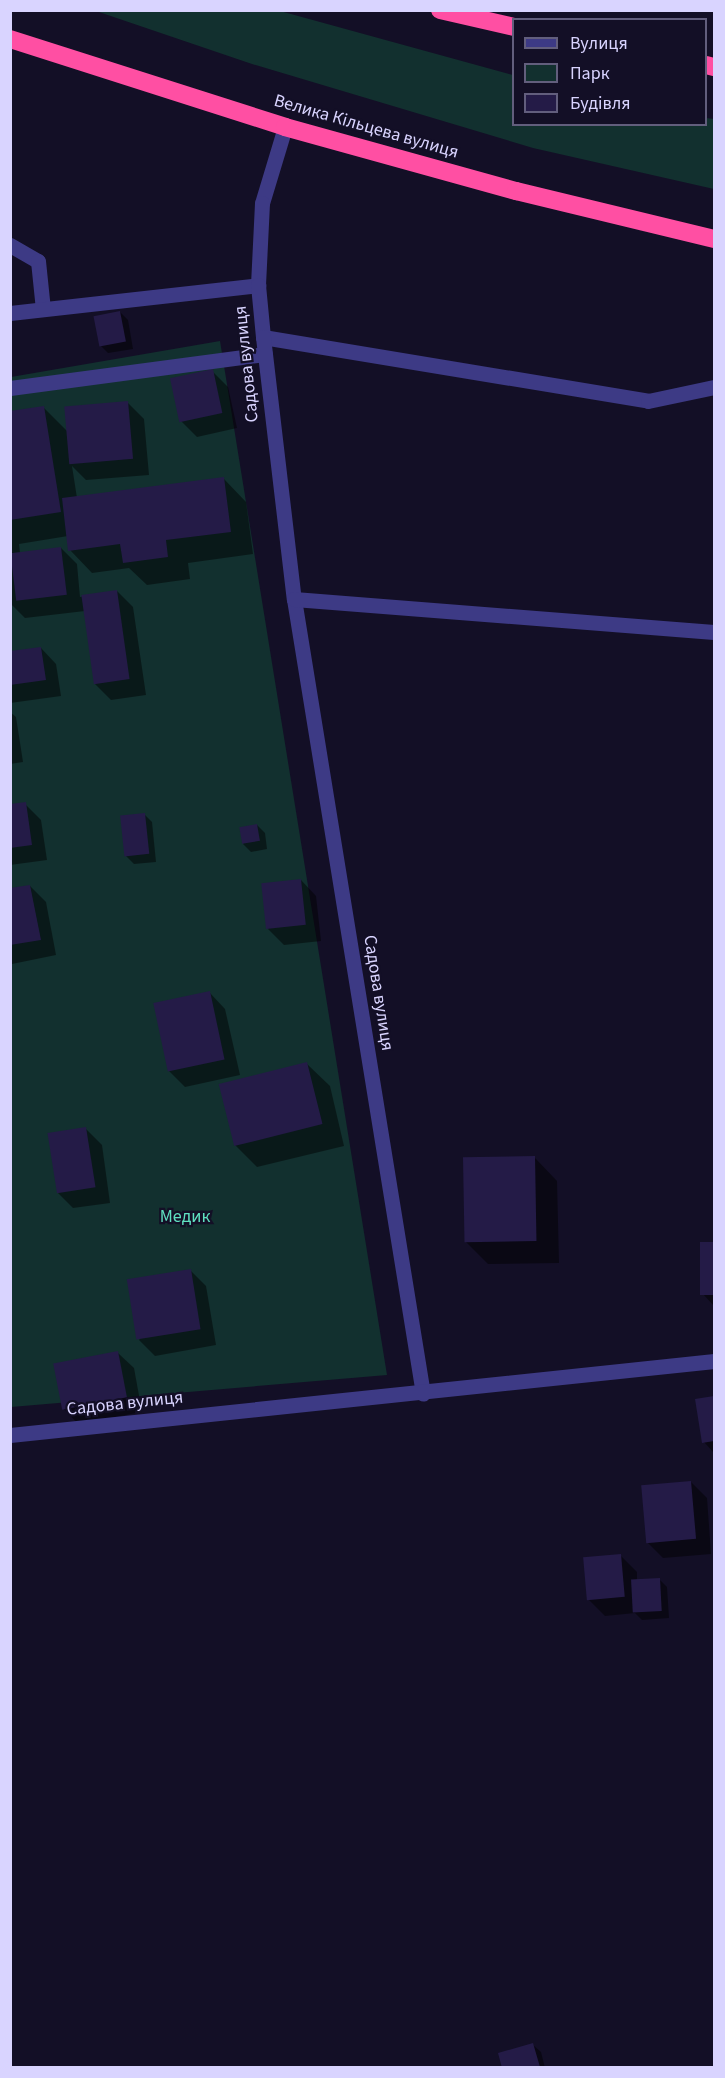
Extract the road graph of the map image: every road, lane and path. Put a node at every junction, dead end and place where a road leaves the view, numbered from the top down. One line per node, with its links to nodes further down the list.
1 (440, 10): 2 (highway)
2 (512, 27)
3 (10, 39): 4 (highway, Велика Кільцева вулиця)
4 (285, 127): 5 (highway, Велика Кільцева вулиця); 7 (street, Садова вулиця)
5 (714, 239)
6 (10, 245): 8 (street)
7 (258, 285): 8 (street); 10 (street, Садова вулиця)
8 (44, 309): 9 (street)
9 (10, 313)
10 (263, 337): 11 (street, Садова вулиця); 12 (street)
11 (265, 354): 13 (street); 14 (street, Садова вулиця)
12 (714, 387)
13 (10, 388)
14 (294, 599): 15 (street); 17 (street, Садова вулиця)
15 (714, 632)
16 (714, 1361): 17 (street, Садова вулиця)
17 (423, 1394): 18 (street, Садова вулиця)
18 (10, 1435)

